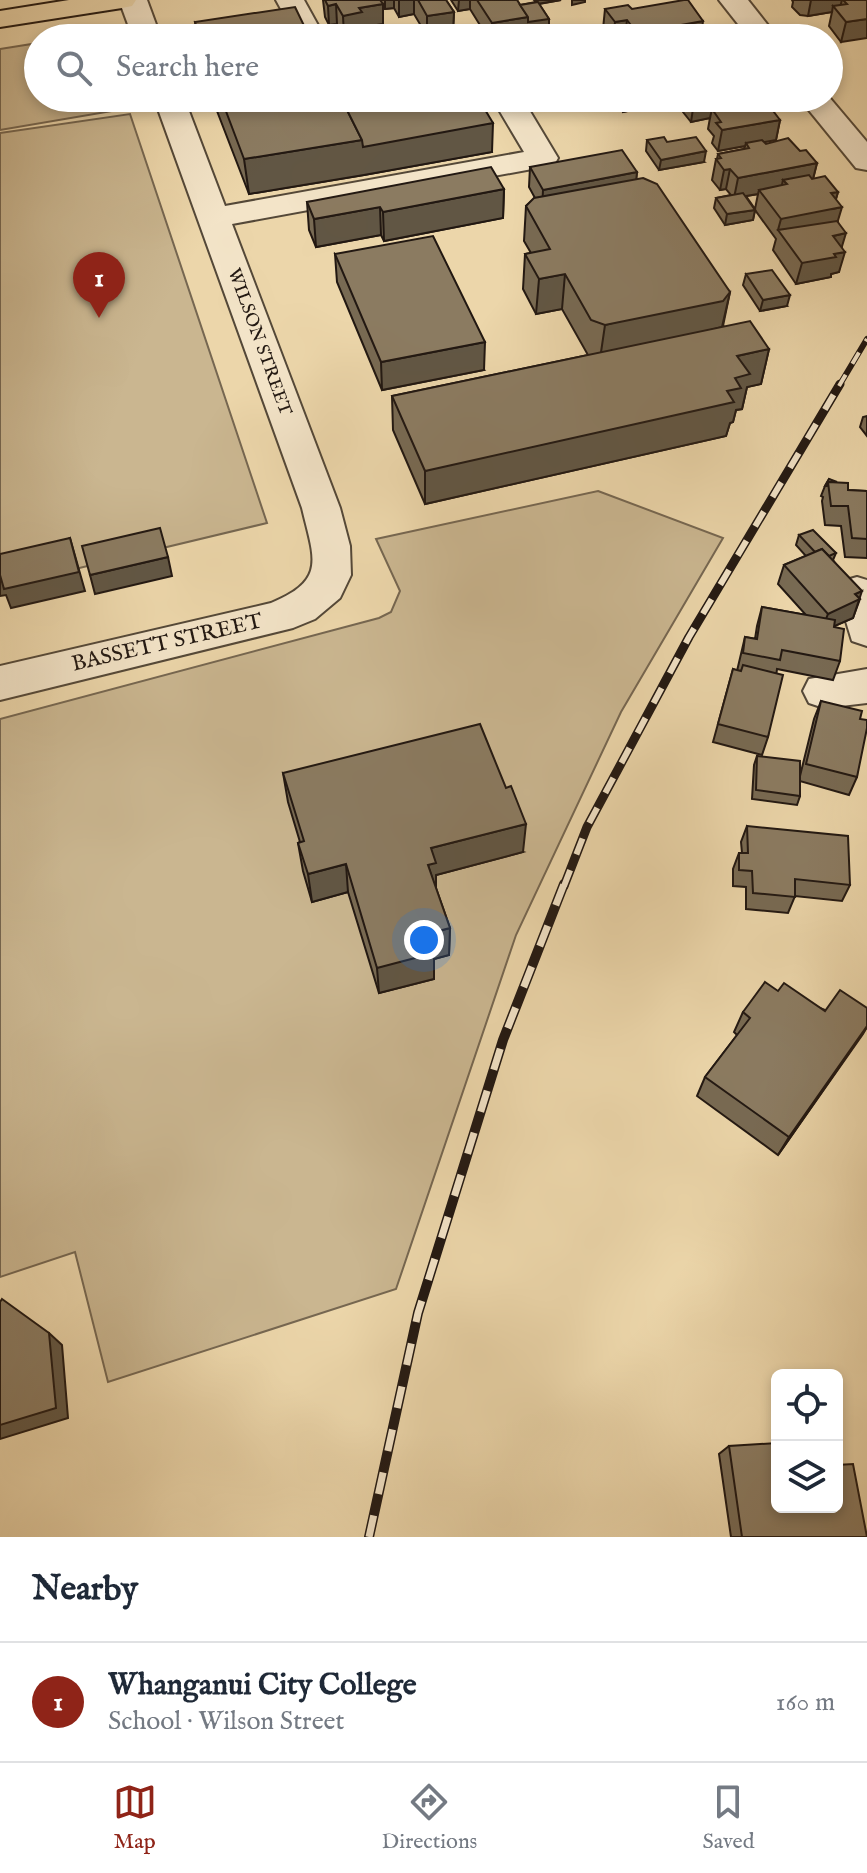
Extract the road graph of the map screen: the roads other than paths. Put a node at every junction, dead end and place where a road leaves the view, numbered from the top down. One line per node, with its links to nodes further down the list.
1 (122, 0): 4 (main road)
2 (133, 0): 5 (street)
3 (733, 0): 6 (street)
4 (0, 19)
5 (142, 24)
6 (753, 24)
7 (174, 112): 11 (street, WILSON STREET)
8 (515, 112): 11 (street)
9 (826, 112): 10 (street)
10 (867, 161)
11 (214, 218): 12 (street, WILSON STREET)
12 (326, 588): 13 (street, BASSETT STREET)
13 (0, 683)
14 (867, 686): 15 (street)
15 (824, 691)

